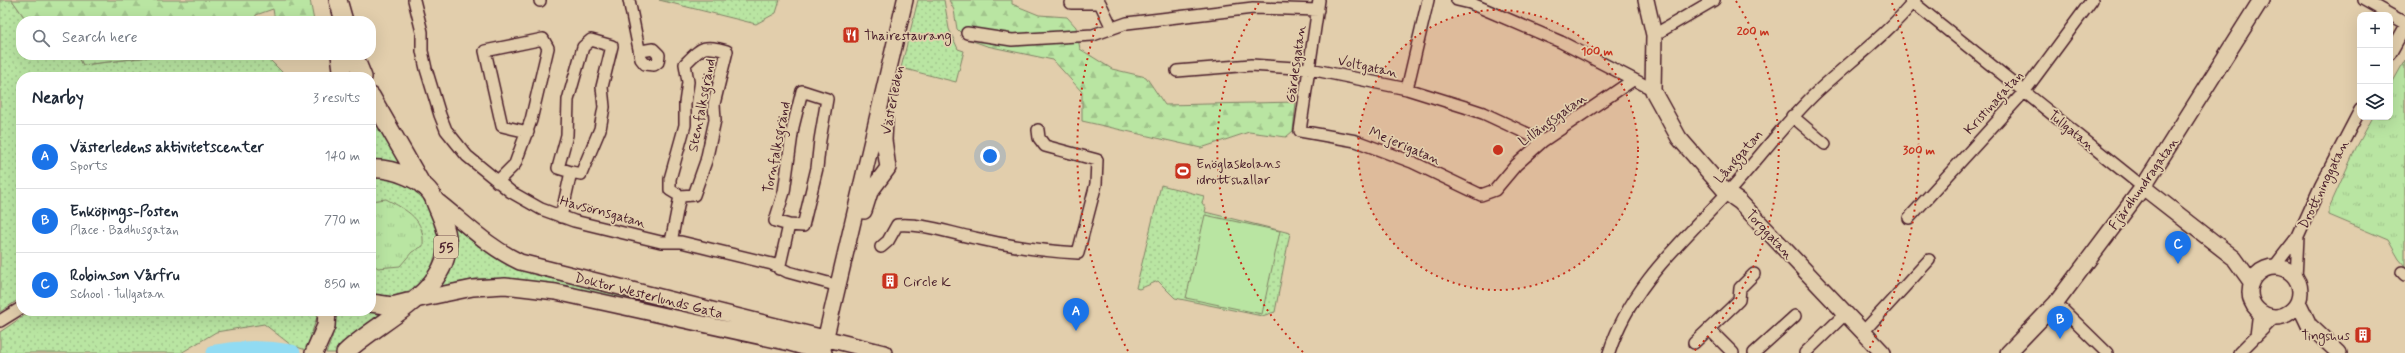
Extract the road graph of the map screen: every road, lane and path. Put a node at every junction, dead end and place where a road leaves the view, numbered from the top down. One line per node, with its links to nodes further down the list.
1 (330, 0): 18 (main road)
2 (338, 0): 19 (main road)
3 (414, 0): 49 (street, Havsörnsgatan)
4 (628, 0): 26 (street)
5 (905, 0): 46 (street, Västerleden)
6 (914, 0): 45 (street, Västerleden)
7 (1428, 0): 34 (street)
8 (1457, 0): 15 (street)
9 (1646, 0): 24 (street)
10 (1714, 0): 24 (street)
11 (2092, 0): 36 (street, Kristinagatan)
12 (2261, 0): 50 (street, Fjärdhundragatan)
13 (2364, 0): 20 (street)
14 (1913, 1): 36 (street, Tullgatan); 38 (street, Långgatan)
15 (1472, 2): 33 (street)
16 (1071, 3): 22 (street)
17 (1318, 5): 22 (street); 29 (street, Gärdesgatan)
18 (333, 16)
19 (343, 16)
20 (2405, 23)
21 (2405, 27): 25 (street)
22 (1112, 28): 23 (street)
23 (967, 33)
24 (1654, 35): 35 (street)
25 (2393, 49)
26 (641, 51)
27 (341, 60): 31 (main road)
28 (356, 60): 32 (main road)
29 (1310, 69): 30 (street, Voltgatan); 34 (street, Voltgatan); 41 (street, Gärdesgatan)
30 (1177, 71)
31 (342, 72)
32 (361, 72)
33 (1633, 80): 35 (street); 43 (street, Lillängsgatan)
34 (1407, 89): 43 (street, Voltgatan)
35 (1652, 89): 53 (street, Torggatan)
36 (2024, 92): 50 (street, Tullgatan); 56 (street, Kristinagatan)
37 (376, 104): 52 (main road, 55)
38 (1792, 116): 44 (street); 53 (street, Långgatan)
39 (2357, 116): 58 (street, Drottninggatan)
40 (1038, 130): 61 (street)
41 (1300, 131): 51 (street, Mejerigatan)
42 (528, 132): 42 (street); 49 (street)
43 (1543, 141): 51 (street, Lillängsgatan)
44 (1825, 144)
45 (886, 153): 46 (street); 59 (street, Västerleden)
46 (868, 155): 59 (street, Västerleden)
47 (376, 169): 52 (main road)
48 (571, 172): 48 (street); 55 (street)
49 (497, 182): 55 (street, Havsörnsgatan)
50 (2143, 187): 62 (street, Tullgatan); 95 (street, Fjärdhundragatan)
51 (1495, 190)
52 (428, 192): 70 (main road, 55); 86 (street, Doktor Westerlunds Gata)
53 (1727, 193): 76 (street, Torggatan); 90 (street, Långgatan)
54 (680, 196): 54 (street, Stenfalksgränd); 60 (street)
55 (561, 217): 60 (street, Havsörnsgatan)
56 (1909, 218)
57 (789, 225): 57 (street, Tornfalksgränd); 65 (street)
58 (2298, 236): 64 (street, Drottninggatan); 67 (street, Drottninggatan)
59 (850, 239): 69 (street, Västerleden)
60 (671, 242): 65 (street, Havsörnsgatan)
61 (881, 247)
62 (2234, 258): 64 (street, Tullgatan); 68 (street, Tullgatan)
63 (1930, 260): 83 (street)
64 (2269, 268): 67 (street); 68 (street, Drottninggatan)
65 (779, 269): 69 (street, Havsörnsgatan)
66 (1754, 274): 82 (street)
67 (2296, 279): 71 (street, Drottninggatan)
68 (2252, 283): 75 (street)
69 (839, 286): 86 (street, Västerleden)
70 (413, 301): 72 (main road); 86 (street, Doktor Westerlunds Gata); 88 (main road, 55)
71 (2298, 302): 79 (street); 81 (street)
72 (376, 303)
73 (2063, 310): 96 (street)
74 (16, 311): 80 (street)
75 (2259, 311): 79 (street); 84 (street)
76 (1845, 314): 83 (street, Torggatan); 93 (street)
77 (327, 316): 87 (main road)
78 (1795, 316): 92 (street)
79 (2279, 316): 81 (street); 84 (street)
80 (0, 321)
81 (2309, 325): 98 (street)
82 (1710, 330): 85 (street); 91 (street)
83 (1863, 332): 94 (street, Torggatan)
84 (2256, 336): 97 (street)
85 (1694, 343)
86 (823, 349): 89 (street, Doktor Westerlunds Gata)
87 (314, 353)
88 (345, 353)
89 (884, 353)
90 (1610, 353)
91 (1733, 353)
92 (1754, 353)
93 (1805, 353)
94 (1883, 353)
95 (2008, 353)
96 (2107, 353)
97 (2239, 353)
98 (2339, 353)

